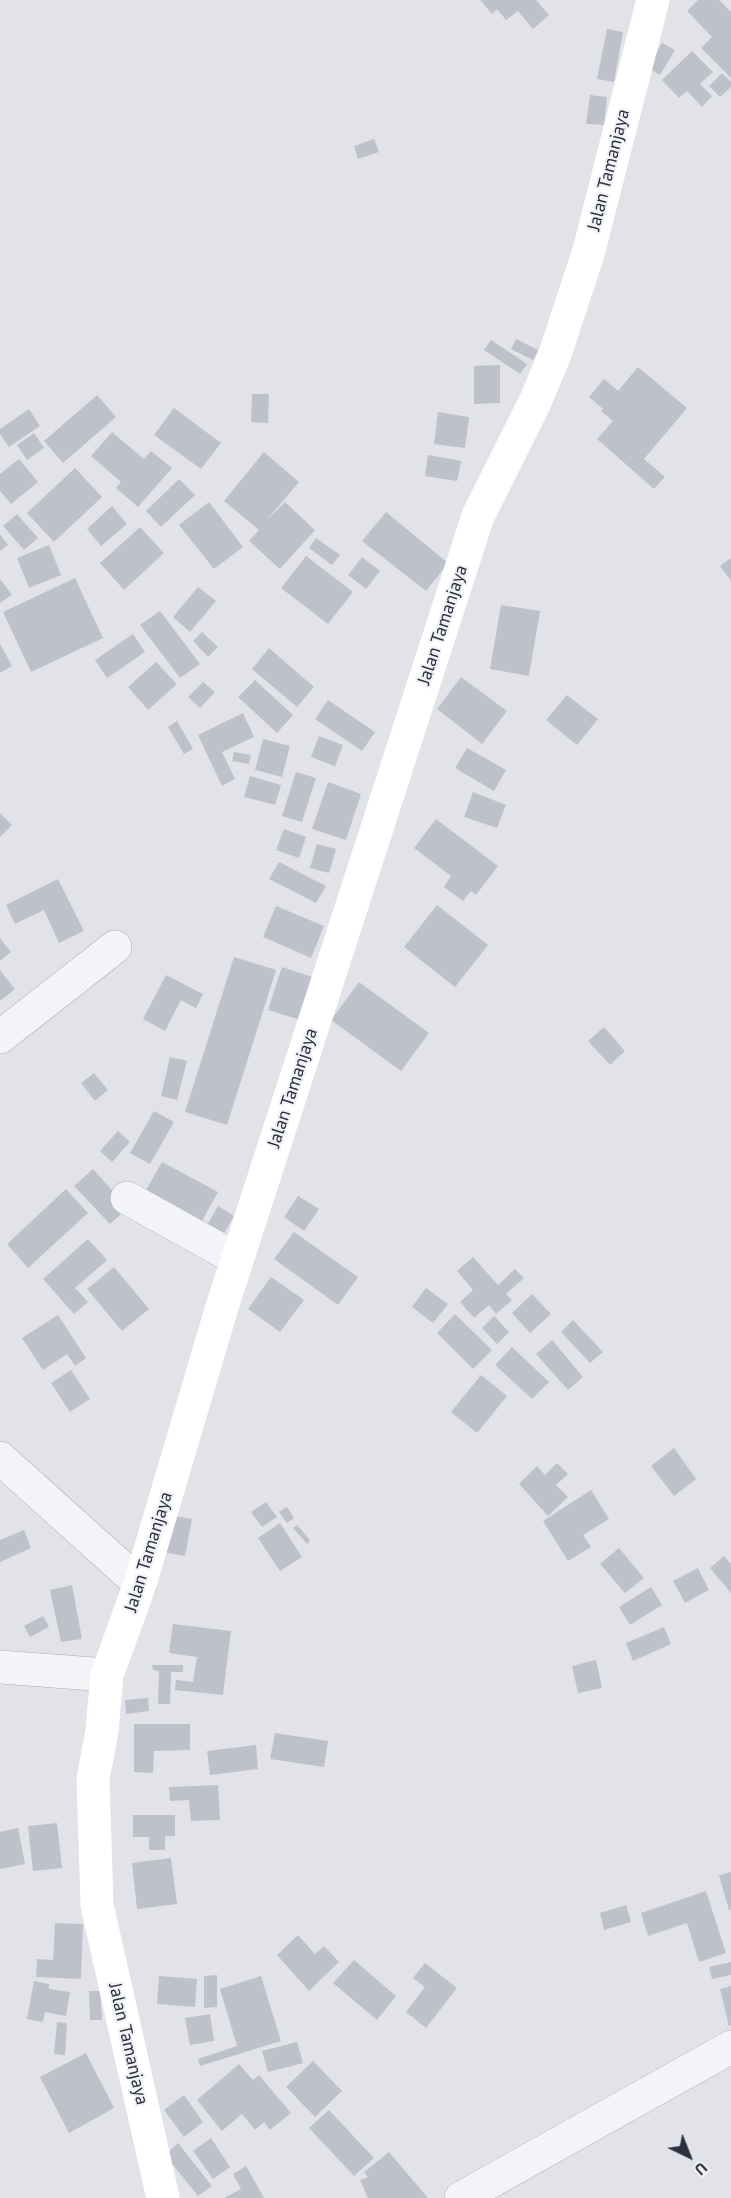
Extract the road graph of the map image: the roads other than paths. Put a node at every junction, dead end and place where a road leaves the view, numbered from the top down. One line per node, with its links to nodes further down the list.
1 (653, 0): 5 (street, Jalan Tamanjaya)
2 (115, 947): 3 (street)
3 (0, 1037)
4 (127, 1198): 5 (street)
5 (237, 1259): 7 (street, Jalan Tamanjaya)
6 (0, 1458): 7 (street)
7 (140, 1584): 9 (street, Jalan Tamanjaya)
8 (0, 1667): 9 (street)
9 (107, 1675): 11 (street, Jalan Tamanjaya)
10 (731, 2047): 12 (street)
11 (163, 2198)
12 (460, 2198)

